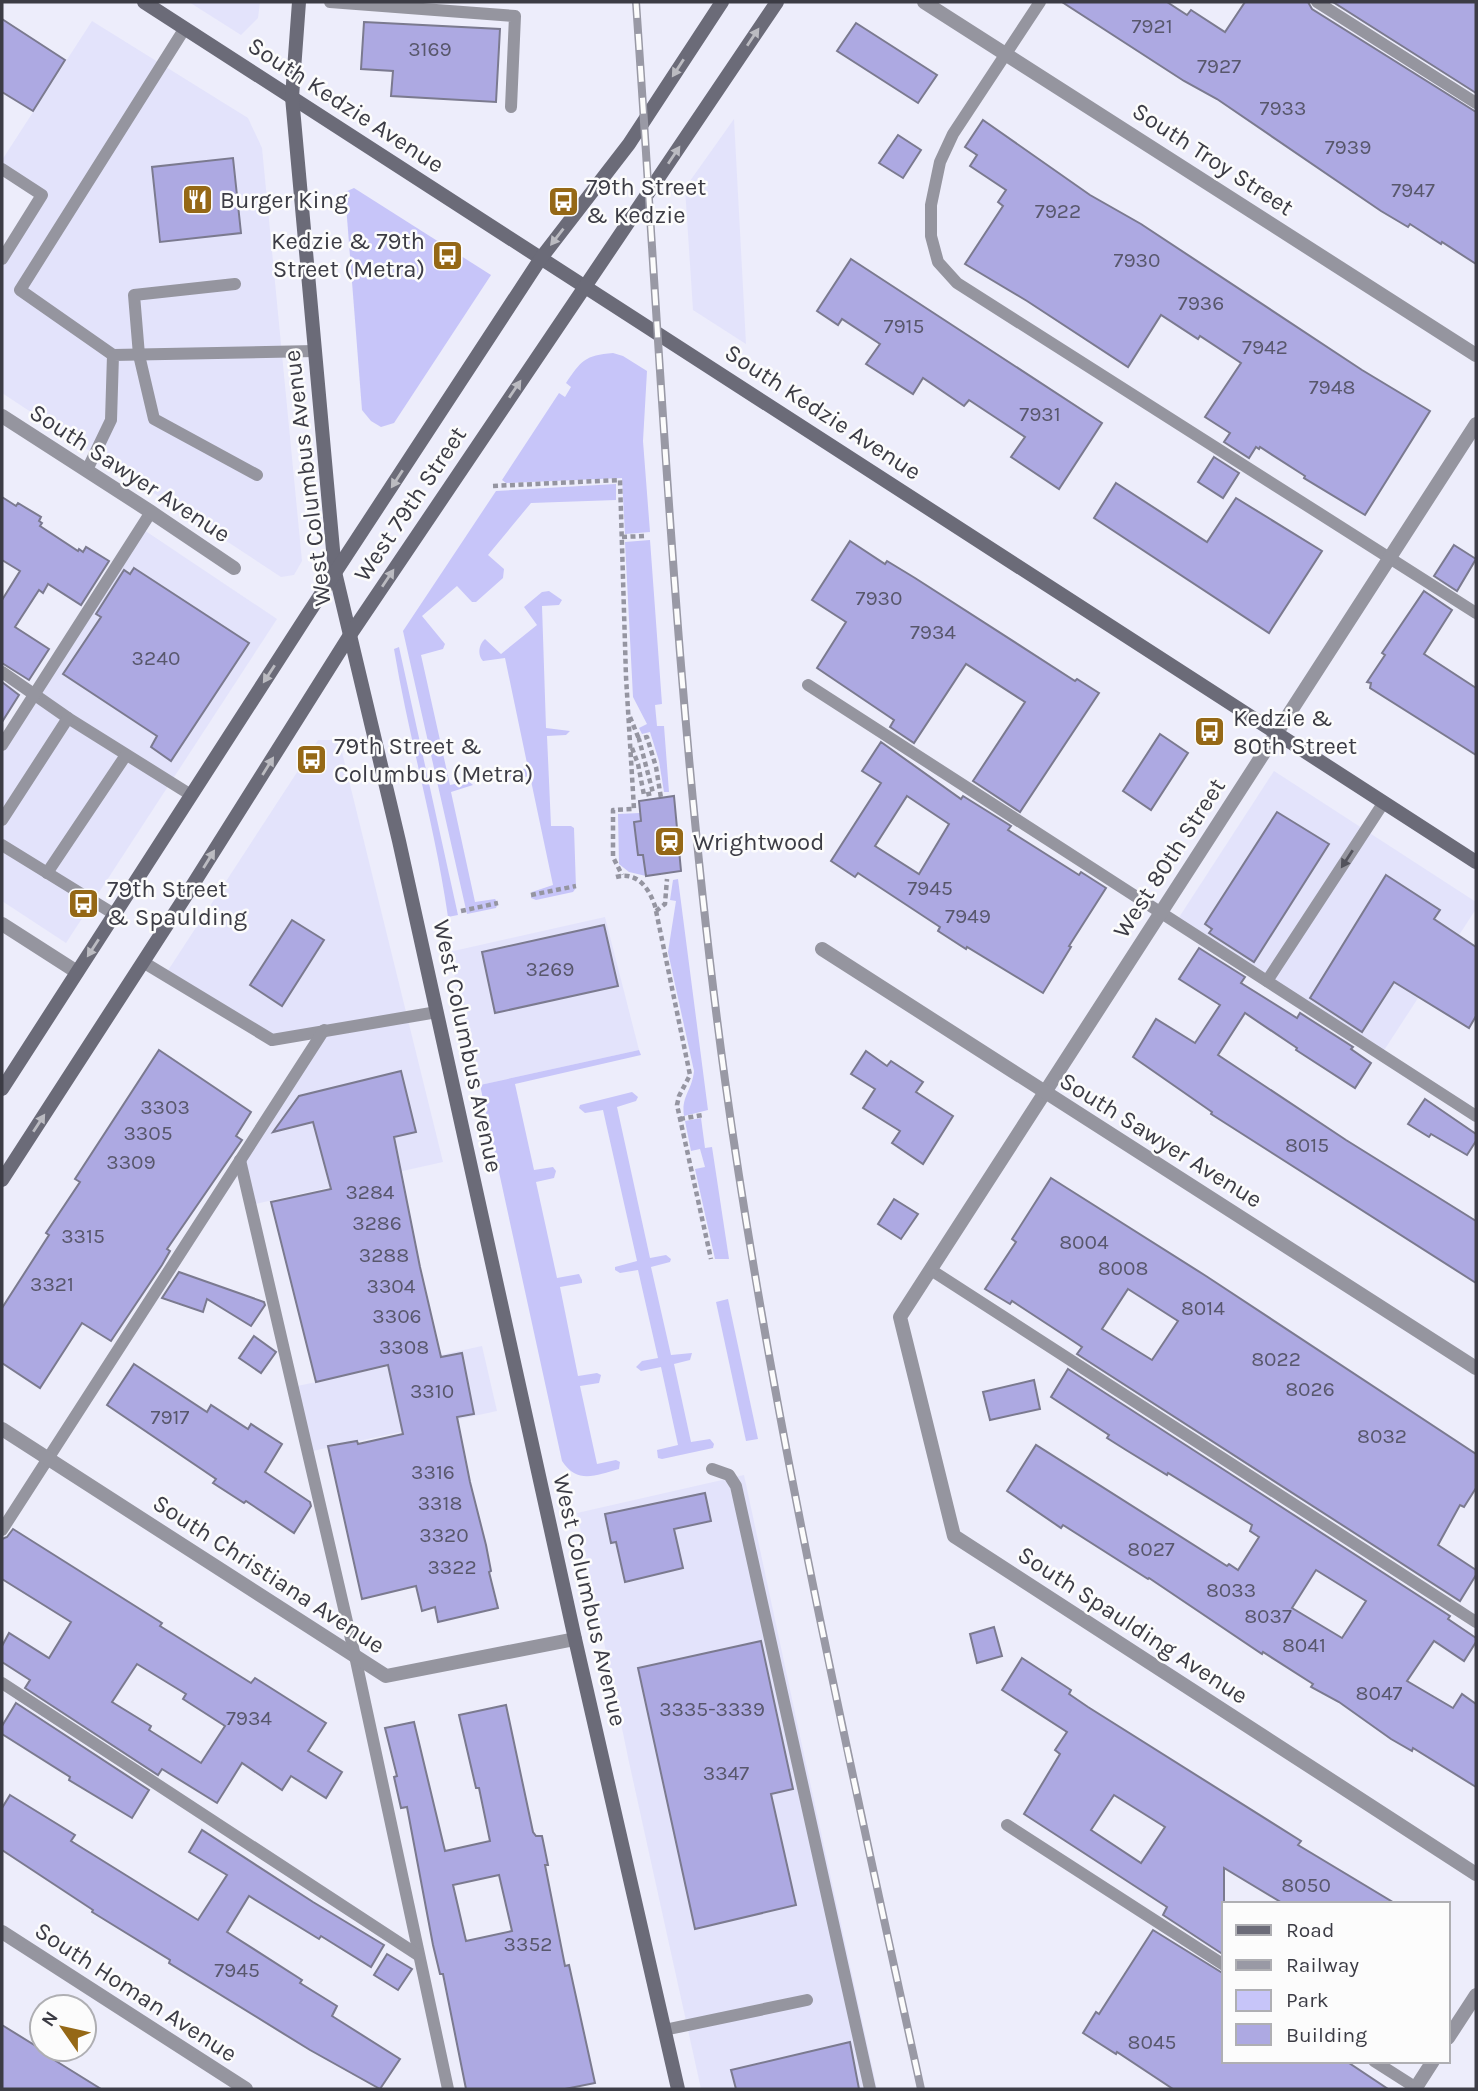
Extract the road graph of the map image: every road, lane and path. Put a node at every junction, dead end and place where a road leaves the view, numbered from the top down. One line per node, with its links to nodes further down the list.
1 (144, 2): 11 (main road, South Kedzie Avenue)
2 (299, 2): 13 (main road, West Columbus Avenue)
3 (330, 2): 10 (lane)
4 (516, 2): 10 (lane)
5 (722, 2): 18 (main road, West 79th Street, one-way to 18)
6 (777, 2): 20 (main road, West 79th Street, one-way to 6)
7 (924, 2): 12 (street, South Troy Street)
8 (1040, 2): 12 (lane)
9 (1317, 2): 14 (lane)
10 (515, 16): 15 (lane)
11 (185, 28): 13 (main road, South Kedzie Avenue); 22 (lane)
12 (1007, 54): 24 (street, South Troy Street); 33 (lane)
13 (292, 97): 18 (main road, South Kedzie Avenue); 21 (main road, West Columbus Avenue)
14 (1476, 103)
15 (511, 107)
16 (2, 169): 17 (lane)
17 (2, 258)
18 (541, 258): 20 (main road, South Kedzie Avenue); 35 (main road, West 79th Street, one-way to 35)
19 (235, 284): 23 (lane)
20 (585, 286): 37 (main road, West 79th Street, one-way to 20); 43 (main road, South Kedzie Avenue)
21 (315, 351): 23 (lane); 35 (main road, West Columbus Avenue)
22 (113, 355): 23 (lane); 27 (lane)
23 (139, 355): 28 (lane)
24 (1476, 355)
25 (2, 416): 27 (street, South Sawyer Avenue)
26 (1476, 424): 33 (street, West 80th Street)
27 (87, 470): 30 (street, South Sawyer Avenue)
28 (257, 475)
29 (493, 486): 32 (path)
30 (151, 512): 34 (street, South Sawyer Avenue); 40 (lane)
31 (645, 536): 32 (path)
32 (622, 537): 41 (path)
33 (1390, 558): 36 (lane); 43 (street, West 80th Street)
34 (234, 568)
35 (335, 572): 37 (main road, West Columbus Avenue); 48 (main road, West 79th Street, one-way to 48)
36 (1476, 613)
37 (350, 635): 67 (main road, West 79th Street, one-way to 37); 70 (main road, West Columbus Avenue)
38 (2, 672): 40 (lane)
39 (808, 685): 63 (lane)
40 (35, 693): 42 (lane); 46 (lane)
41 (628, 713): 44 (path); 45 (path)
42 (68, 718): 47 (lane); 51 (lane)
43 (1277, 733): 50 (main road, South Kedzie Avenue); 63 (street, West 80th Street)
44 (639, 739): 45 (path); 49 (path)
45 (630, 740): 55 (path)
46 (2, 745)
47 (126, 755): 48 (lane); 54 (lane)
48 (191, 795): 64 (main road, West 79th Street)
49 (662, 798)
50 (1384, 802): 53 (main road, South Kedzie Avenue); 69 (lane, one-way to 69)
51 (2, 820)
52 (2, 845): 54 (lane)
53 (1476, 862)
54 (47, 873): 64 (lane)
55 (622, 875): 56 (path); 62 (path)
56 (616, 877)
57 (667, 879): 62 (path)
58 (576, 886): 59 (path)
59 (531, 895)
60 (498, 903): 61 (path)
61 (461, 911)
62 (656, 911): 76 (path)
63 (1161, 912): 69 (lane); 73 (street, West 80th Street)
64 (114, 914): 68 (main road, West 79th Street, one-way to 68)
65 (2, 924): 68 (street)
66 (822, 949): 73 (street, South Sawyer Avenue)
67 (143, 962): 71 (lane); 78 (main road, West 79th Street, one-way to 67)
68 (77, 972): 72 (main road, West 79th Street)
69 (1267, 981): 75 (lane)
70 (437, 1012): 71 (lane); 88 (main road, West Columbus Avenue)
71 (324, 1030): 77 (lane)
72 (2, 1089)
73 (1044, 1093): 80 (street, West 80th Street); 82 (street, South Sawyer Avenue)
74 (703, 1115): 76 (path)
75 (1476, 1116)
76 (680, 1119): 79 (path)
77 (240, 1160): 84 (lane); 89 (lane)
78 (2, 1180)
79 (711, 1259)
80 (930, 1270): 81 (street, West 80th Street); 87 (lane)
81 (900, 1317): 92 (street, South Spaulding Avenue)
82 (1476, 1368)
83 (2, 1429): 84 (street, South Christiana Avenue)
84 (48, 1458): 86 (lane); 89 (street, South Christiana Avenue)
85 (712, 1469): 105 (lane)
86 (2, 1530)
87 (1476, 1622)
88 (575, 1639): 89 (street, South Christiana Avenue); 98 (main road, West Columbus Avenue)
89 (355, 1656): 94 (lane)
90 (2, 1683): 94 (lane)
91 (1007, 1825): 95 (lane)
92 (1476, 1874)
93 (2, 1932): 102 (street, South Homan Avenue)
94 (418, 1955): 103 (lane)
95 (1222, 1964)
96 (1476, 1995): 99 (street)
97 (807, 2000): 98 (lane)
98 (664, 2030): 104 (main road, West Columbus Avenue)
99 (1450, 2035)
100 (1377, 2063): 106 (lane)
101 (1432, 2063): 106 (street)
102 (246, 2089)
103 (448, 2089)
104 (678, 2089)
105 (870, 2089)
106 (1416, 2089)

